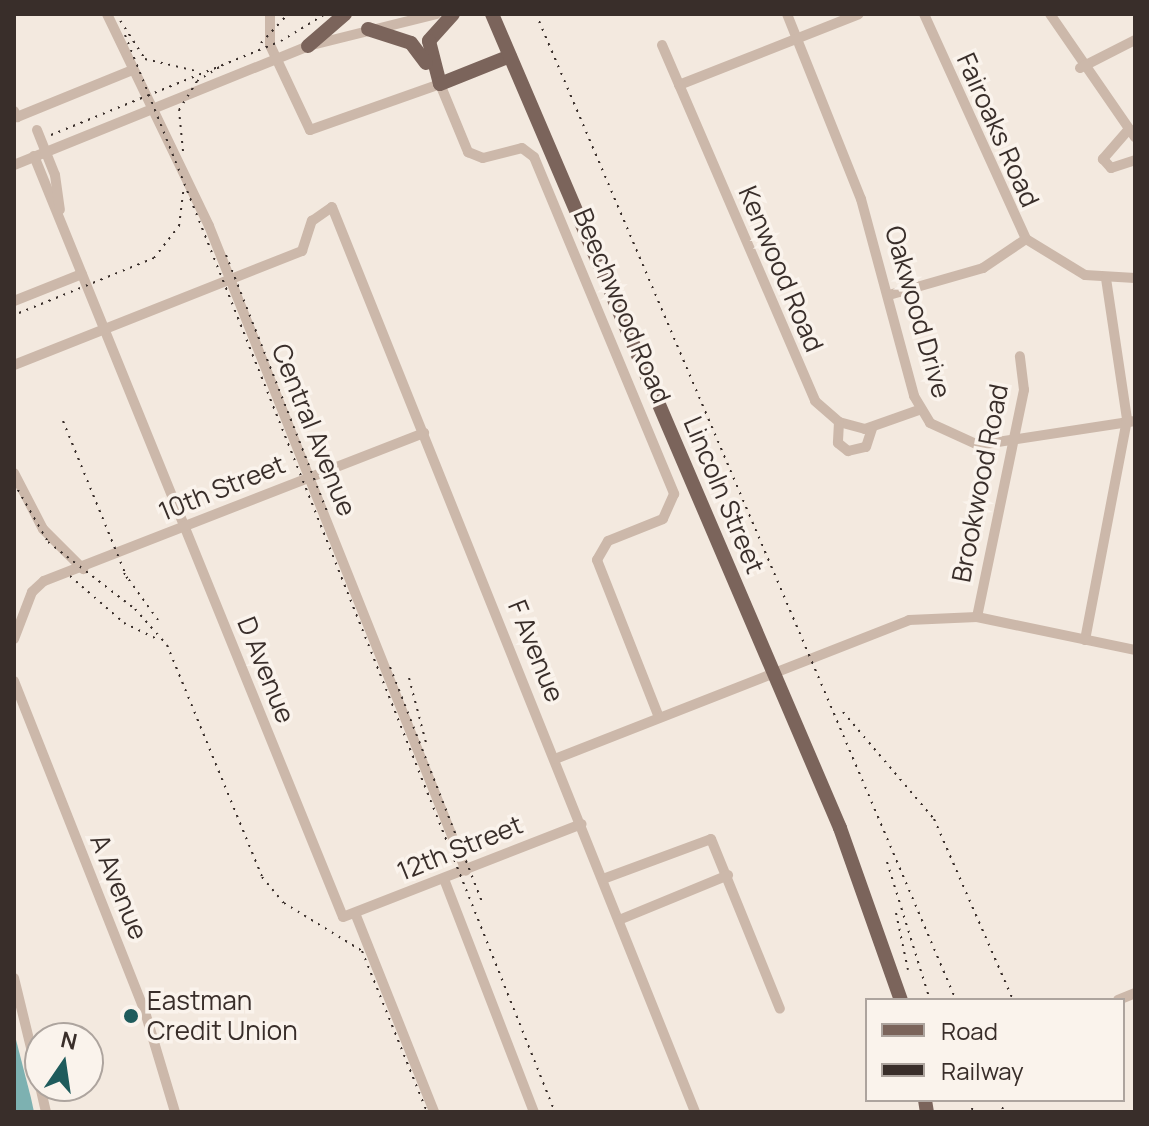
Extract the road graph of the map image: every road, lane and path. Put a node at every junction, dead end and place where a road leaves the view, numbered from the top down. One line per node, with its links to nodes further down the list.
1 (107, 14): 19 (street, Central Avenue)
2 (270, 14): 17 (street)
3 (345, 14): 15 (main road)
4 (436, 14): 11 (street)
5 (453, 14): 20 (main road)
6 (492, 14): 16 (main road, Lincoln Street)
7 (787, 14): 12 (street, Oakwood Drive)
8 (859, 14): 12 (street)
9 (924, 14): 30 (street, Fairoaks Road)
10 (1050, 14): 18 (street)
11 (368, 29): 15 (street); 20 (main road)
12 (794, 36): 21 (street); 35 (street, Oakwood Drive)
13 (1135, 40): 18 (street)
14 (662, 45): 21 (street, Kenwood Road)
15 (308, 46): 17 (street)
16 (510, 56): 20 (main road); 54 (main road, Lincoln Street)
17 (275, 59): 20 (street); 22 (street)
18 (1080, 68): 25 (street)
19 (133, 70): 22 (street, Central Avenue); 24 (street)
20 (438, 79): 56 (street, Beechwood Road)
21 (679, 85): 42 (street, Kenwood Road)
22 (147, 110): 26 (street); 33 (street, Central Avenue)
23 (14, 111): 24 (street)
24 (31, 112): 29 (street, D Avenue, bridge)
25 (1132, 133): 27 (street)
26 (34, 156): 28 (street); 29 (street, D Avenue)
27 (1135, 160)
28 (14, 165)
29 (63, 228): 31 (street, D Avenue)
30 (1026, 239): 34 (street, Fairoaks Road); 35 (street)
31 (82, 274): 36 (street); 37 (street, D Avenue)
32 (1135, 278): 34 (street, Fairoaks Road)
33 (230, 279): 37 (street); 44 (street, F Avenue); 47 (street, Central Avenue)
34 (1106, 279): 41 (street)
35 (889, 295): 40 (street, Oakwood Drive)
36 (14, 301)
37 (105, 331): 39 (street); 48 (street, D Avenue)
38 (1020, 356): 45 (street, Brookwood Road)
39 (14, 365)
40 (919, 410): 43 (street); 45 (street, Oakwood Drive)
41 (1131, 420): 45 (street, Oakwood Drive); 52 (street)
42 (839, 422): 43 (street); 43 (street, Kenwood Road)
43 (872, 429)
44 (424, 433): 47 (street, 10th Street); 57 (street, F Avenue)
45 (1013, 440): 50 (street, Brookwood Road)
46 (14, 473): 49 (street)
47 (308, 477): 48 (street, 10th Street); 59 (street, Central Avenue)
48 (184, 526): 49 (street, 10th Street); 63 (street, D Avenue)
49 (83, 569): 51 (street)
50 (977, 617): 52 (street); 54 (street)
51 (14, 639)
52 (1085, 640): 53 (street)
53 (1135, 650)
54 (773, 672): 56 (street); 66 (main road, Lincoln Street)
55 (14, 681): 69 (street, A Avenue)
56 (658, 715): 57 (street)
57 (555, 759): 58 (street, F Avenue)
58 (581, 824): 59 (street, 12th Street); 62 (street, F Avenue)
59 (466, 871): 61 (street, 12th Street)
60 (728, 875): 62 (street); 64 (street); 67 (street)
61 (444, 879): 63 (street, 12th Street); 71 (street)
62 (603, 879): 64 (street, F Avenue)
63 (355, 913): 70 (street, D Avenue)
64 (619, 920): 72 (street, F Avenue)
65 (14, 978): 68 (street)
66 (900, 998)
67 (780, 1009)
68 (25, 1022)
69 (175, 1112)
70 (434, 1112)
71 (534, 1112)
72 (695, 1112)

